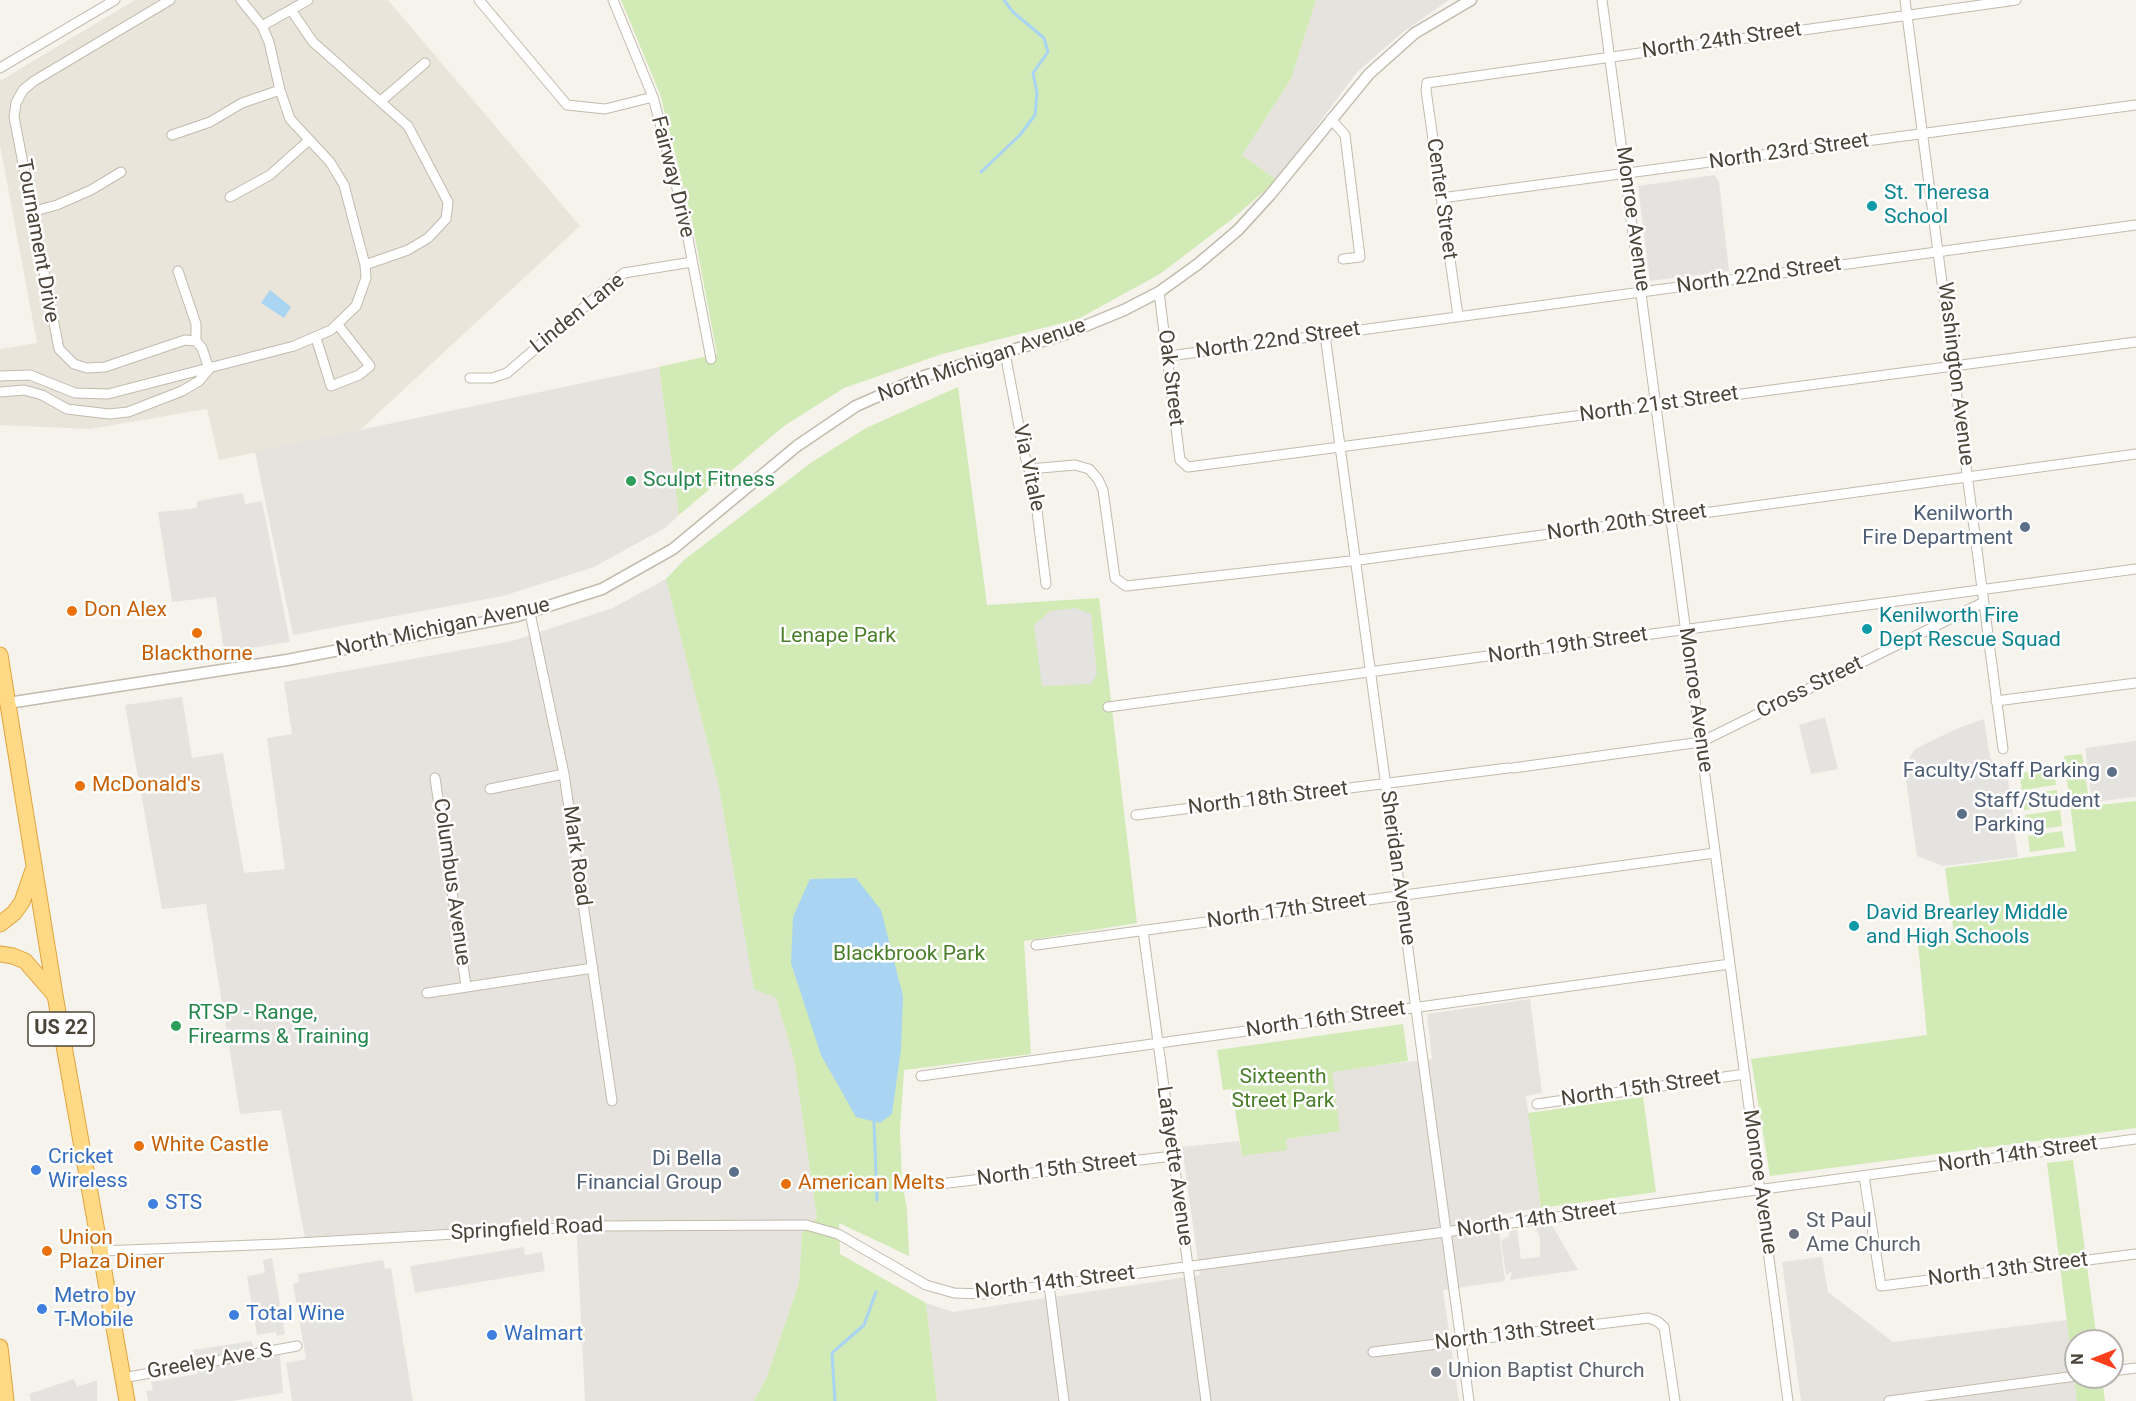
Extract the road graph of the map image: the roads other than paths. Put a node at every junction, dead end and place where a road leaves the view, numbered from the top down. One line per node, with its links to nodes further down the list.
1 (115, 0): 16 (street)
2 (170, 0): 30 (street, Tournament Drive)
3 (241, 0): 13 (street)
4 (308, 0): 11 (street)
5 (479, 0): 19 (street)
6 (613, 0): 19 (street, Fairway Drive)
7 (1472, 0): 22 (street, North Michigan Avenue)
8 (1602, 0): 14 (street, Monroe Avenue)
9 (1905, 0): 12 (street, Washington Avenue)
10 (2016, 0): 12 (street, North 24th Street)
11 (291, 10): 13 (street); 20 (street)
12 (1907, 15): 14 (street, North 24th Street); 23 (street, Washington Avenue)
13 (262, 26): 18 (street)
14 (1610, 57): 17 (street, North 24th Street); 27 (street, Monroe Avenue)
15 (425, 63): 20 (street)
16 (0, 68)
17 (1427, 83): 29 (street, Center Street)
18 (280, 90): 24 (street); 25 (street)
19 (652, 97): 34 (street, Fairway Drive)
20 (381, 101): 35 (street)
21 (2136, 105): 23 (street, North 23rd Street)
22 (1331, 119): 33 (street); 37 (street, North Michigan Avenue)
23 (1923, 134): 27 (street, North 23rd Street); 32 (street, Washington Avenue)
24 (172, 135)
25 (308, 141): 28 (street); 35 (street)
26 (121, 171): 30 (street)
27 (1626, 174): 29 (street, North 23rd Street); 38 (street, Monroe Avenue)
28 (230, 197)
29 (1441, 198): 39 (street, Center Street)
30 (31, 212): 43 (street, Tournament Drive)
31 (2136, 225): 32 (street, North 22nd Street)
32 (1939, 252): 38 (street, North 22nd Street); 48 (street, Washington Avenue)
33 (1343, 259)
34 (692, 262): 47 (street, Fairway Drive); 51 (street, Linden Lane)
35 (365, 265): 40 (street)
36 (178, 271): 43 (street)
37 (1159, 292): 45 (street, North Michigan Avenue); 46 (street, Oak Street)
38 (1641, 292): 39 (street, North 22nd Street); 53 (street, Monroe Avenue)
39 (1458, 316): 41 (street, North 22nd Street)
40 (338, 325): 42 (street); 42 (street)
41 (1325, 335): 46 (street, North 22nd Street); 54 (street, Sheridan Avenue)
42 (316, 338): 49 (street)
43 (196, 341): 49 (street)
44 (2136, 342): 48 (street, North 21st Street)
45 (1005, 353): 57 (street, Via Vitale); 65 (street, North Michigan Avenue)
46 (1169, 356): 56 (street, Oak Street)
47 (711, 359)
48 (1953, 366): 53 (street, North 21st Street); 58 (street, Washington Avenue)
49 (209, 369): 50 (street); 52 (street)
50 (0, 376)
51 (470, 378)
52 (0, 392)
53 (1656, 405): 54 (street, North 21st Street); 59 (street, Monroe Avenue)
54 (1341, 448): 56 (street, North 21st Street); 60 (street, Sheridan Avenue)
55 (2136, 454): 58 (street, North 20th Street)
56 (1184, 463)
57 (1029, 469): 60 (street, North 20th Street); 62 (street, Via Vitale)
58 (1968, 477): 59 (street, North 20th Street); 63 (street, Washington Avenue)
59 (1671, 517): 60 (street, North 20th Street); 66 (street, Monroe Avenue)
60 (1356, 560): 68 (street, Sheridan Avenue)
61 (2136, 569): 63 (street, North 19th Street)
62 (1047, 584)
63 (1982, 590): 64 (street, Washington Avenue); 66 (street, North 19th Street)
64 (1984, 602): 70 (street, Washington Avenue); 73 (street, Cross Street)
65 (530, 613): 71 (street, North Michigan Avenue); 75 (street, Mark Road)
66 (1686, 630): 68 (street, North 19th Street); 73 (street, Monroe Avenue)
67 (0, 655): 71 (highway, US 22)
68 (1371, 672): 72 (street, North 19th Street); 77 (street, Sheridan Avenue)
69 (2136, 683): 70 (street)
70 (1996, 701): 74 (street, Washington Avenue)
71 (8, 703): 81 (highway, US 22)
72 (1108, 707)
73 (1701, 742): 77 (street, North 18th Street); 80 (street, Monroe Avenue)
74 (2003, 749)
75 (564, 774): 78 (street); 88 (street, Mark Road)
76 (435, 778): 89 (street, Columbus Avenue)
77 (1386, 785): 79 (street, North 18th Street); 82 (street, Sheridan Avenue)
78 (490, 789)
79 (1136, 814)
80 (1716, 853): 82 (street, North 17th Street); 87 (street, Monroe Avenue)
81 (33, 867): 83 (highway); 91 (highway, US 22)
82 (1401, 895): 84 (street, North 17th Street); 92 (street, Sheridan Avenue)
83 (0, 924)
84 (1143, 930): 85 (street, North 17th Street); 93 (street, Lafayette Avenue)
85 (1036, 945)
86 (0, 954): 91 (highway)
87 (1730, 964): 92 (street, North 16th Street); 94 (street, Monroe Avenue)
88 (593, 968): 89 (street); 96 (street, Mark Road)
89 (466, 986): 90 (street)
90 (427, 993)
91 (55, 995): 104 (highway, US 22)
92 (1416, 1008): 93 (street, North 16th Street); 103 (street, Sheridan Avenue)
93 (1158, 1043): 95 (street, North 16th Street); 99 (street, Lafayette Avenue)
94 (1745, 1074): 97 (street, North 15th Street); 102 (street, Monroe Avenue)
95 (921, 1076)
96 (612, 1101)
97 (1537, 1104)
98 (2136, 1138): 100 (street, North 14th Street)
99 (1173, 1156): 101 (street, North 15th Street); 106 (street, Lafayette Avenue)
100 (1864, 1176): 102 (street, North 14th Street); 105 (street, North 13th Street)
101 (940, 1184)
102 (1760, 1190): 103 (street, North 14th Street); 121 (street, Monroe Avenue)
103 (1446, 1232): 106 (street, North 14th Street); 109 (street, Sheridan Avenue)
104 (101, 1251): 108 (street, Springfield Road); 113 (highway, US 22)
105 (2136, 1254)
106 (1188, 1268): 107 (street, North 14th Street); 118 (street, Lafayette Avenue)
107 (1049, 1286): 108 (street, North 14th Street); 117 (street)
108 (938, 1289)
109 (1461, 1342): 112 (street, North 13th Street); 119 (street, Sheridan Avenue); 120 (street, North 13th Street)
110 (297, 1346): 113 (street, Greeley Ave S)
111 (0, 1347): 115 (highway)
112 (1373, 1352)
113 (123, 1378): 116 (highway, US 22)
114 (2064, 1378): 122 (street)
115 (4, 1399)
116 (127, 1401)
117 (1064, 1401)
118 (1206, 1401)
119 (1468, 1401)
120 (1675, 1401)
121 (1788, 1401)
122 (1889, 1401)

